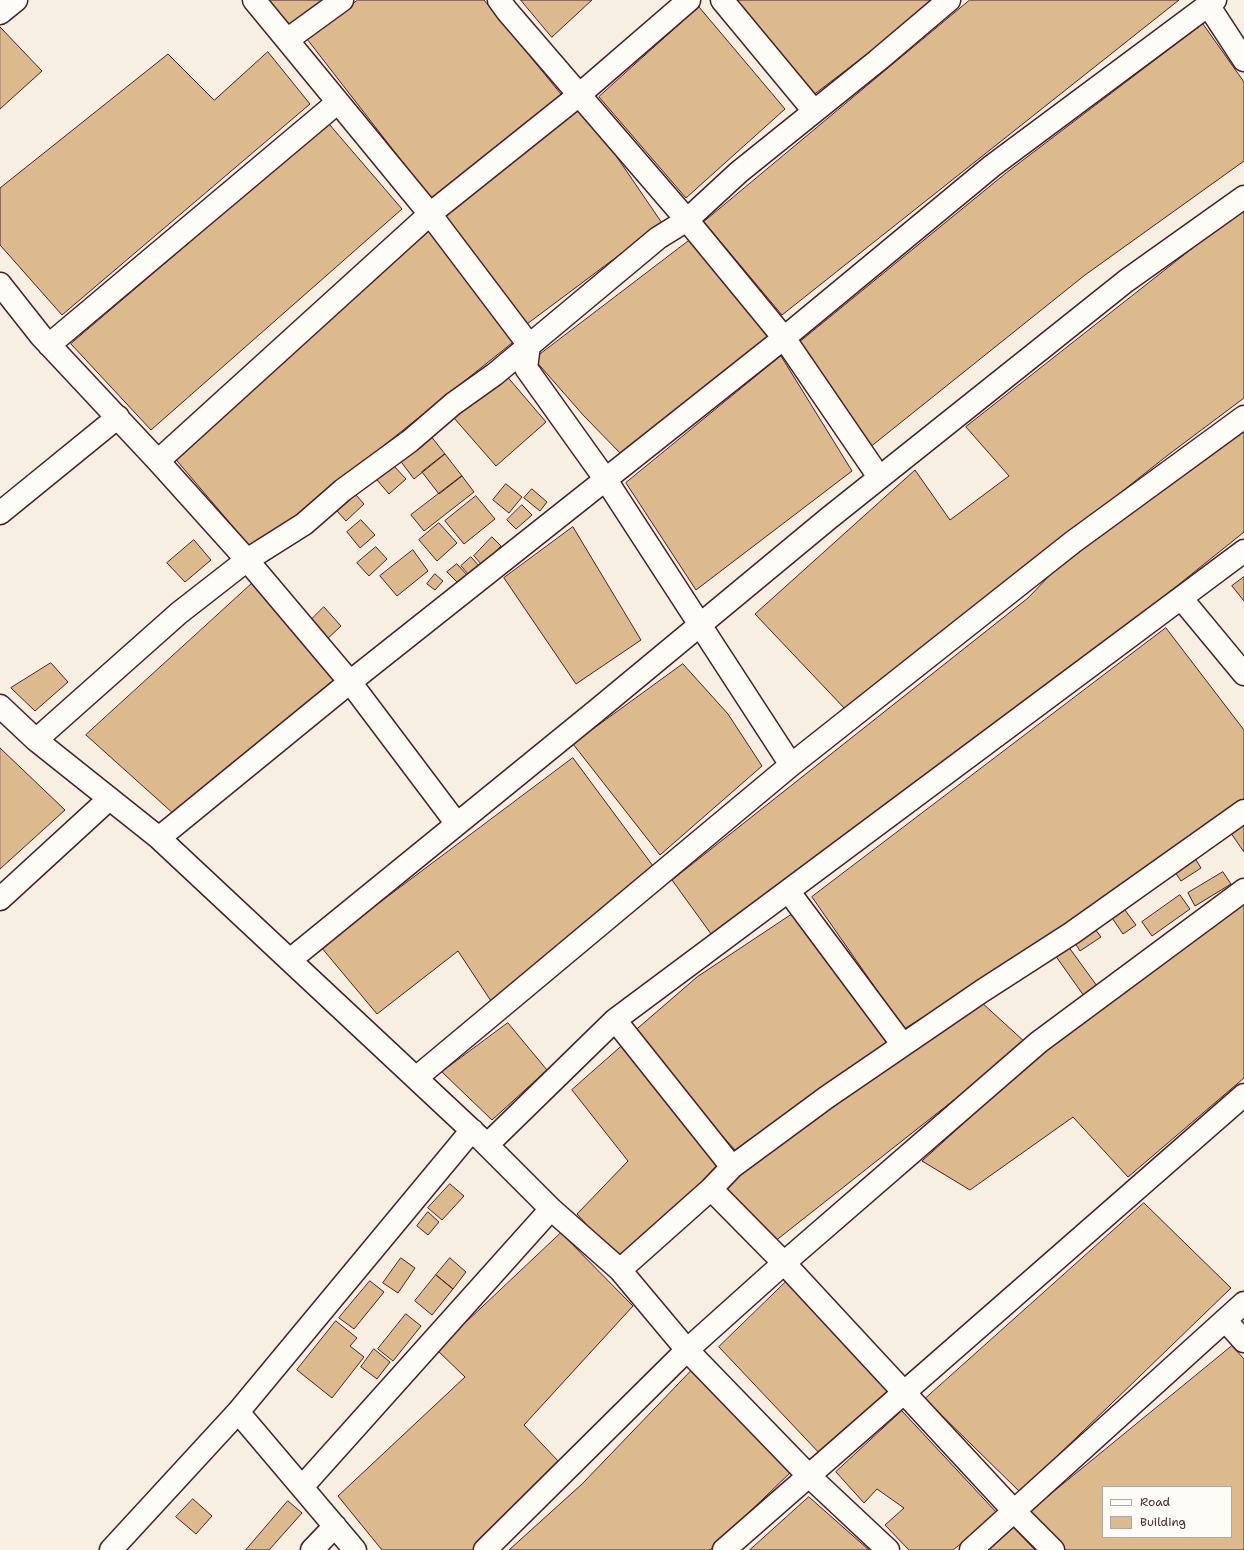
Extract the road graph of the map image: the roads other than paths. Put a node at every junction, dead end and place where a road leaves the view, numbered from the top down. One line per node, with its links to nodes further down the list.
1 (16, 0): 9 (street)
2 (254, 0): 10 (street)
3 (342, 0): 10 (street)
4 (499, 0): 12 (street)
5 (688, 0): 12 (street)
6 (722, 0): 14 (street)
7 (946, 1): 14 (street)
8 (1212, 3): 11 (street); 19 (street)
9 (0, 13)
10 (287, 40): 13 (street)
11 (1244, 60)
12 (579, 95): 16 (street); 17 (street)
13 (338, 102): 16 (street); 20 (street)
14 (814, 111): 17 (street)
15 (1244, 197): 25 (street)
16 (430, 214): 21 (street); 24 (street)
17 (687, 220): 19 (street); 21 (street)
18 (0, 284): 20 (street)
19 (784, 338): 25 (street); 26 (street)
20 (50, 345): 22 (street)
21 (529, 345): 26 (street); 29 (street)
22 (118, 417): 24 (street); 27 (street)
23 (1244, 417): 36 (street)
24 (158, 461): 29 (street)
25 (879, 477): 31 (street)
26 (606, 480): 31 (street); 33 (street)
27 (0, 513)
28 (1244, 552): 30 (street)
29 (247, 560): 33 (street); 35 (street)
30 (1181, 598): 32 (street); 42 (street)
31 (699, 625): 36 (street); 39 (street)
32 (1244, 674)
33 (350, 682): 39 (street); 40 (street)
34 (0, 706): 35 (street)
35 (36, 740): 37 (street)
36 (791, 766): 47 (street)
37 (109, 799): 40 (street); 43 (street)
38 (1244, 811): 46 (street)
39 (457, 824): 44 (street)
40 (159, 838): 44 (street)
41 (1244, 890): 54 (street)
42 (789, 892): 45 (street); 46 (street)
43 (0, 899)
44 (290, 960): 47 (street)
45 (616, 1020): 50 (street); 51 (street)
46 (903, 1045): 51 (street)
47 (416, 1078): 49 (street)
48 (1244, 1095): 60 (street)
49 (472, 1130): 50 (street); 61 (street)
50 (487, 1145): 53 (street)
51 (732, 1167): 52 (street)
52 (711, 1189): 54 (street); 55 (street)
53 (551, 1209): 55 (street); 63 (street)
54 (784, 1263): 59 (street); 60 (street)
55 (620, 1270): 59 (street)
56 (1244, 1303): 57 (street)
57 (1225, 1320): 58 (street); 64 (street)
58 (1244, 1341)
59 (687, 1350): 62 (street); 69 (street)
60 (903, 1392): 62 (street); 64 (street)
61 (238, 1412): 63 (street); 66 (street)
62 (808, 1476): 70 (street); 71 (street)
63 (302, 1487): 65 (street)
64 (1014, 1511): 72 (street); 73 (street)
65 (335, 1526): 67 (street); 68 (street)
66 (111, 1550)
67 (312, 1550)
68 (355, 1550)
69 (485, 1550)
70 (724, 1550)
71 (888, 1550)
72 (970, 1550)
73 (1053, 1550)

